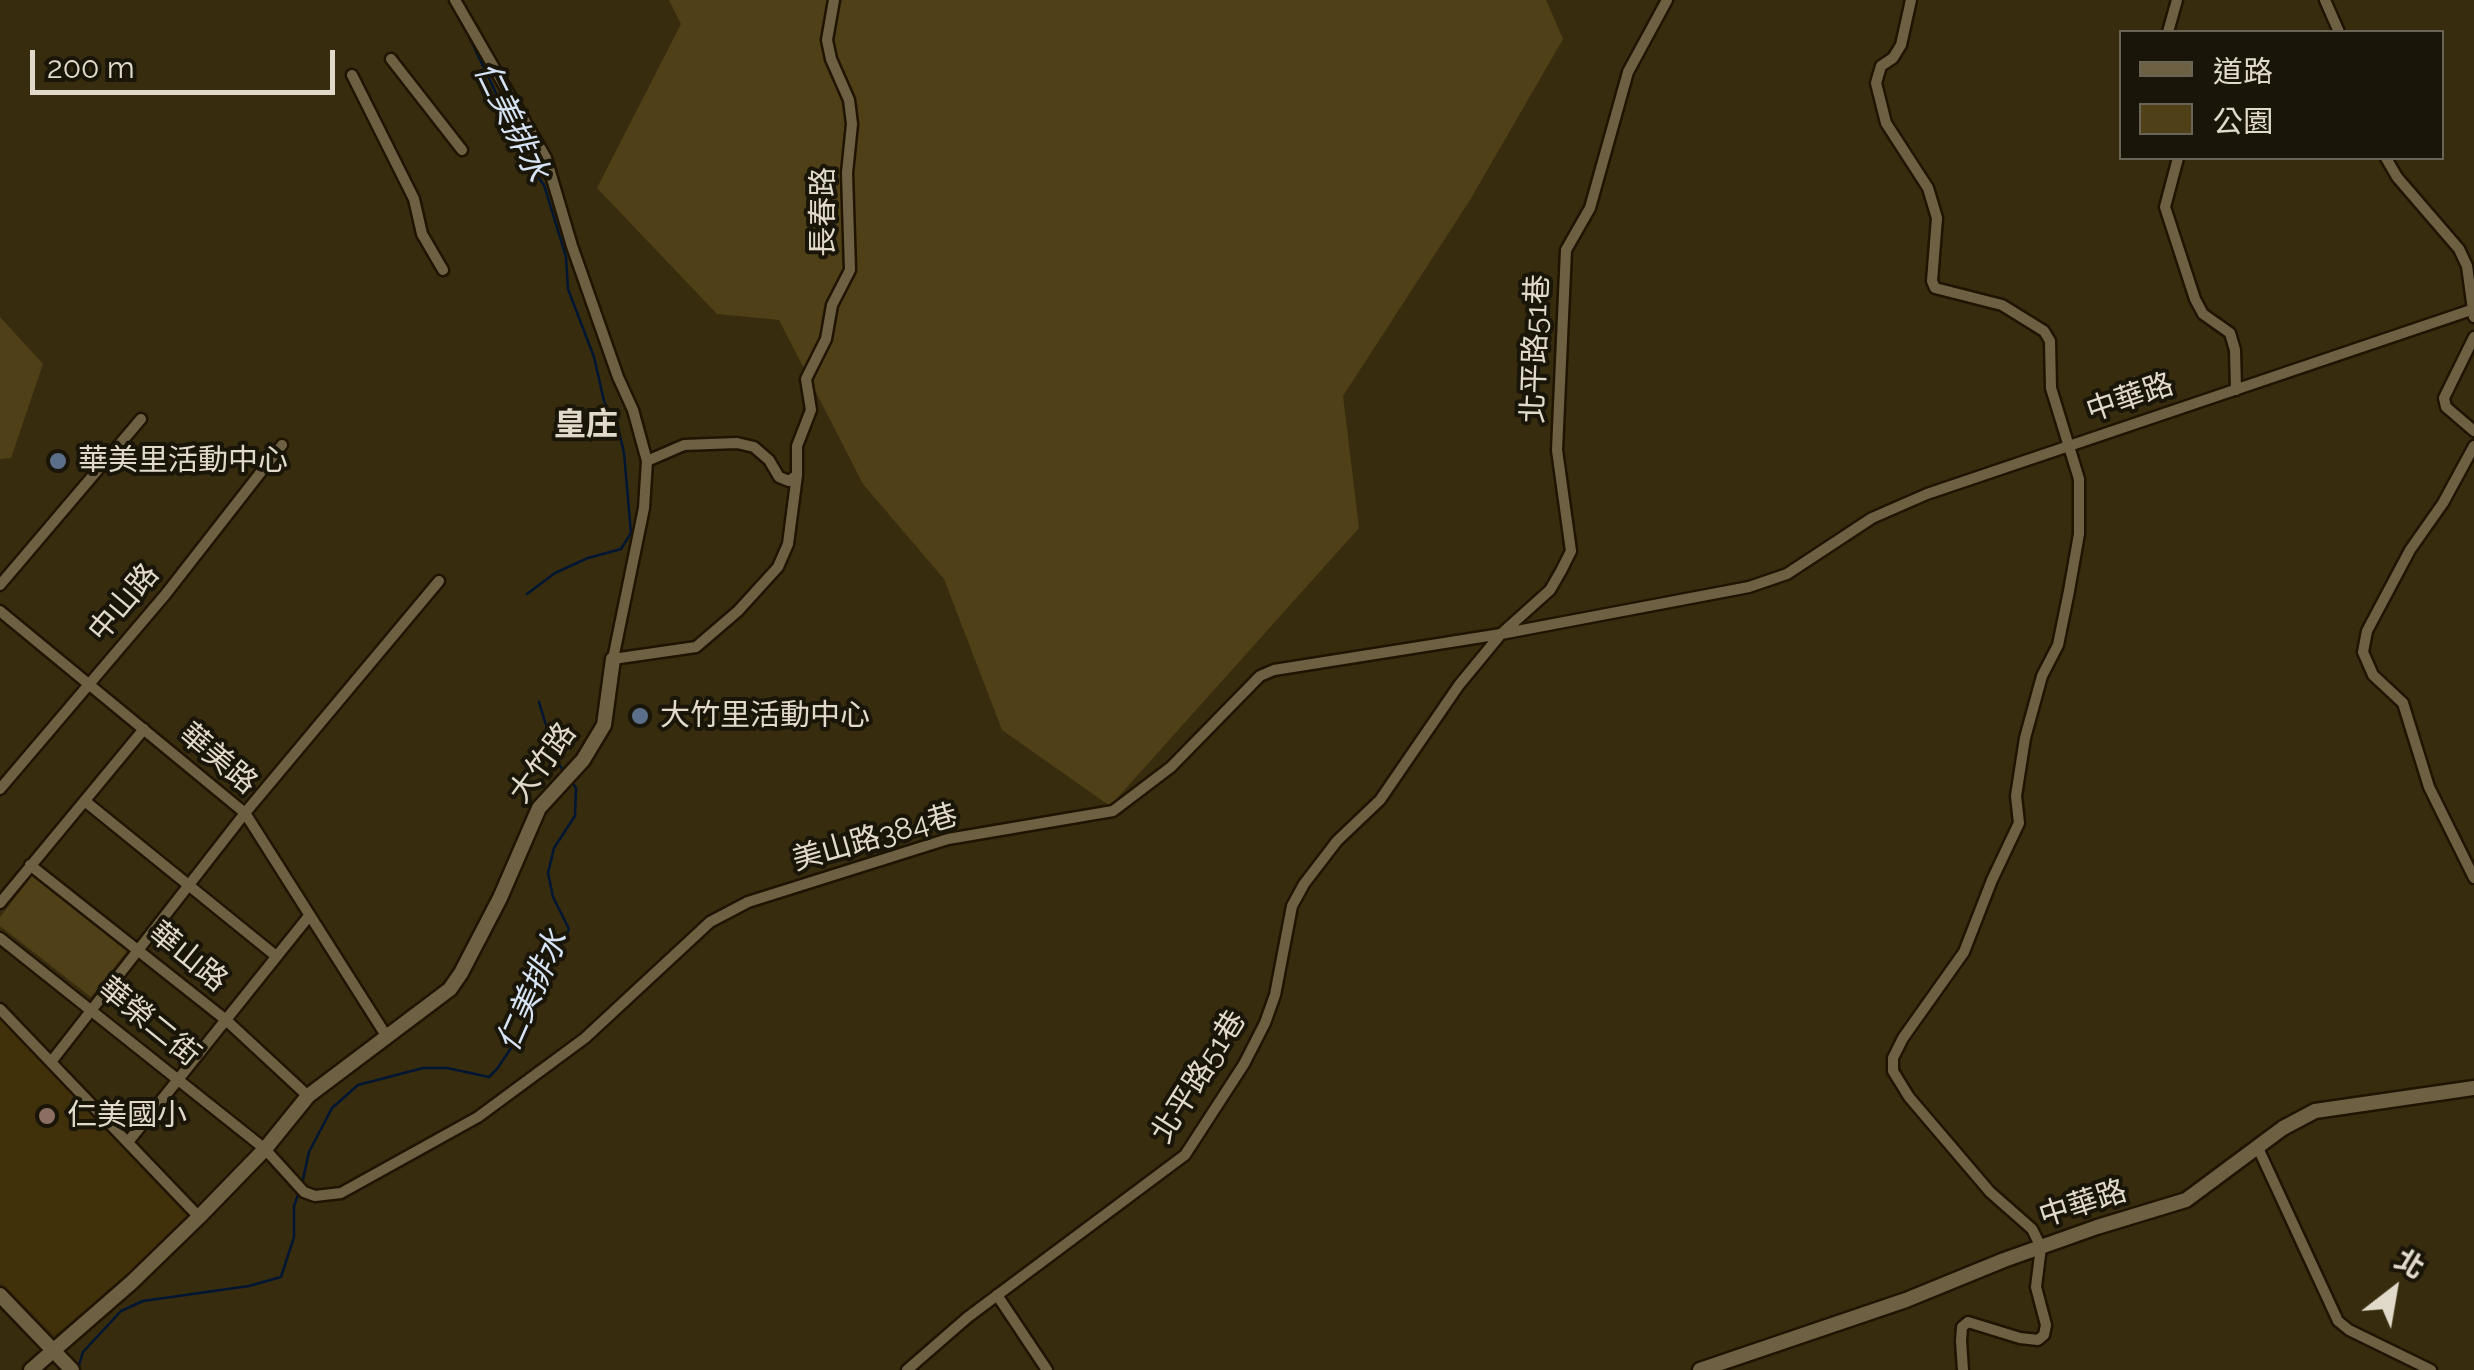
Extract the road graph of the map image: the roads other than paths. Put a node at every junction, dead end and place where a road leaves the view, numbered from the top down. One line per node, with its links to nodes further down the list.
1 (455, 0): 23 (street, 大竹路)
2 (834, 0): 24 (street, 長春路)
3 (1667, 0): 28 (street, 北平路51巷)
4 (1911, 0): 22 (street)
5 (2177, 0): 7 (street)
6 (2325, 0): 8 (street)
7 (2169, 30)
8 (2338, 30)
9 (391, 58): 11 (street)
10 (352, 75): 14 (street)
11 (462, 150)
12 (2178, 160): 17 (street)
13 (2387, 160): 15 (street)
14 (443, 270)
15 (2473, 312): 17 (street, 中華路)
16 (2474, 337): 19 (street)
17 (2236, 390): 22 (street, 中華路)
18 (141, 418): 26 (street)
19 (2474, 432)
20 (282, 445): 30 (street, 中山路)
21 (2474, 446): 36 (street)
22 (2071, 448): 28 (street, 中華路); 56 (street)
23 (647, 462): 24 (street); 29 (street, 大竹路)
24 (797, 475): 29 (street, 長春路)
25 (439, 581): 34 (street)
26 (0, 584)
27 (0, 611): 30 (street, 華美路)
28 (1501, 634): 54 (street, 美山路384巷); 58 (street, 北平路51巷)
29 (613, 659): 46 (street, 大竹路)
30 (89, 684): 31 (street, 華美路); 32 (street, 中山路)
31 (144, 730): 33 (street); 34 (street, 華美路)
32 (0, 790)
33 (86, 802): 35 (street); 37 (street)
34 (245, 813): 37 (street); 39 (street, 華美路)
35 (30, 865): 38 (street); 41 (street, 華山路)
36 (2474, 878)
37 (188, 885): 41 (street); 42 (street)
38 (0, 903)
39 (309, 916): 42 (street); 46 (street, 華美路)
40 (0, 938): 43 (street, 華榮二街)
41 (139, 949): 43 (street); 45 (street, 華山路)
42 (276, 956): 45 (street)
43 (92, 1008): 47 (street); 48 (street, 華榮二街)
44 (0, 1009): 47 (street)
45 (226, 1020): 48 (street); 50 (street, 華山路)
46 (387, 1037): 50 (street, 大竹路)
47 (51, 1062): 51 (street)
48 (180, 1078): 51 (street); 52 (street, 華榮二街)
49 (2474, 1088): 53 (street, 中華路)
50 (308, 1096): 52 (street, 大竹路)
51 (128, 1142): 55 (street)
52 (265, 1148): 54 (street, 華榮二街); 55 (street, 大竹路)
53 (2258, 1148): 56 (street, 中華路); 60 (street)
54 (304, 1192)
55 (199, 1218): 59 (street, 大竹路)
56 (2041, 1247): 65 (street, 中華路); 66 (street)
57 (0, 1294): 59 (street)
58 (997, 1294): 63 (street, 北平路51巷); 64 (street)
59 (56, 1350): 61 (street, 大竹路); 62 (street)
60 (2424, 1368)
61 (30, 1370)
62 (72, 1370)
63 (906, 1370)
64 (1048, 1370)
65 (1700, 1370)
66 (1963, 1370)

